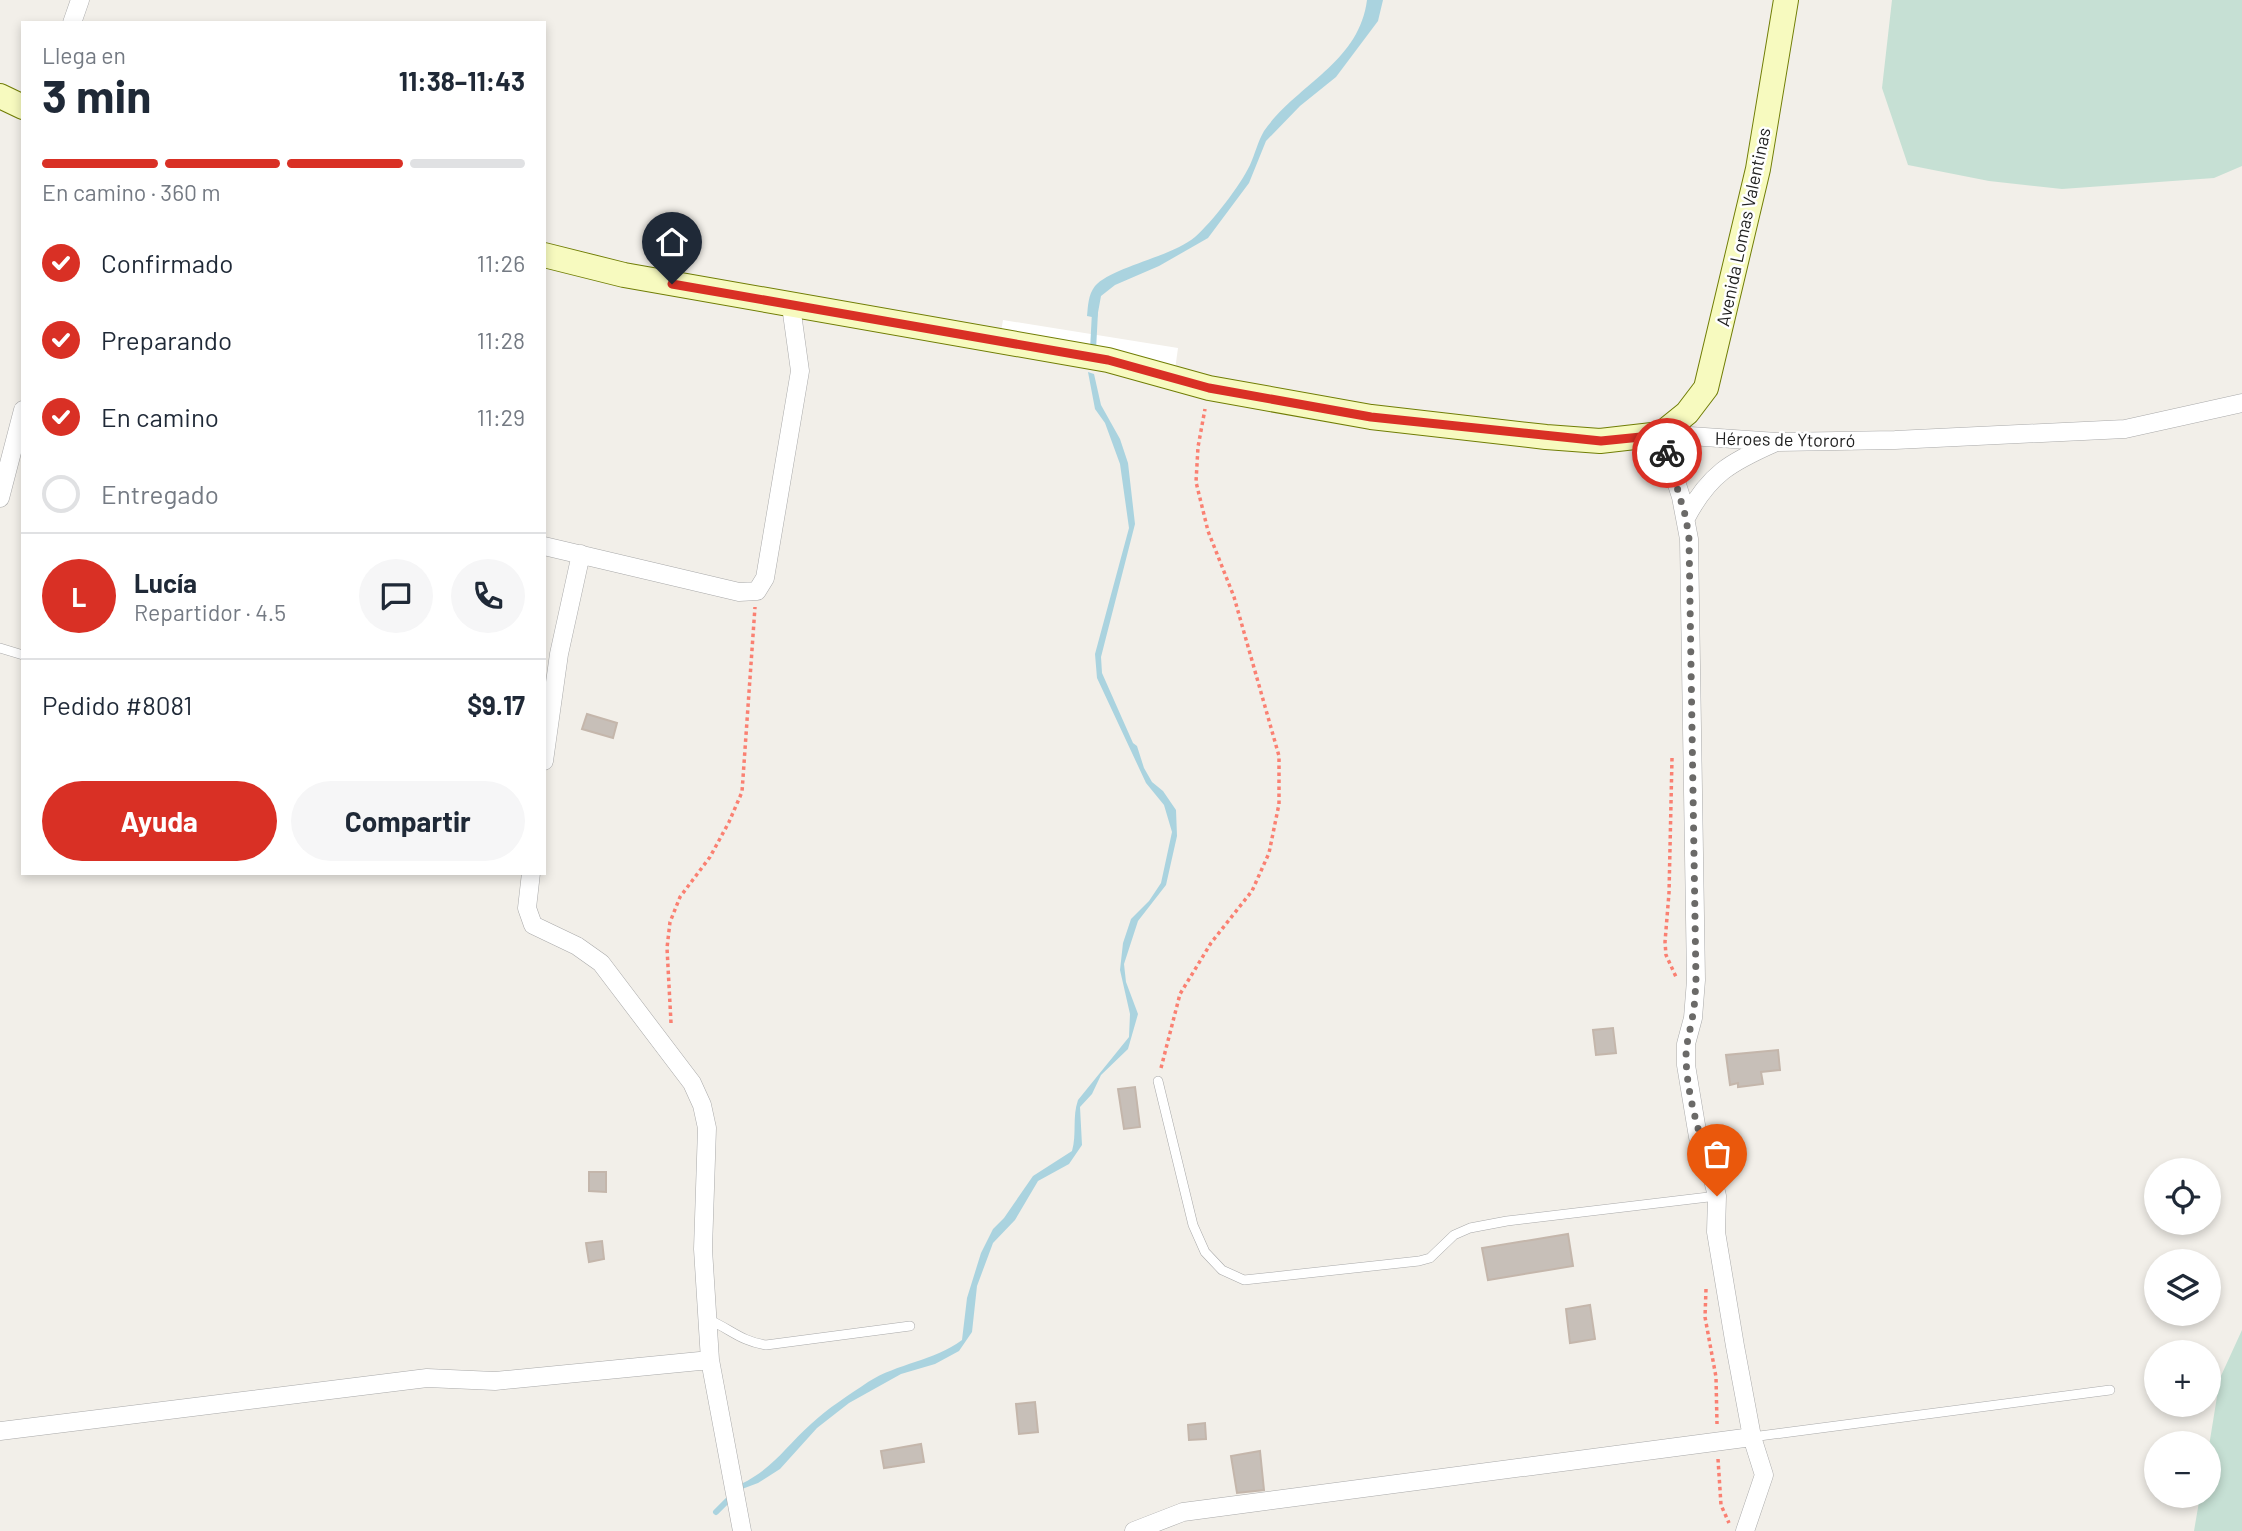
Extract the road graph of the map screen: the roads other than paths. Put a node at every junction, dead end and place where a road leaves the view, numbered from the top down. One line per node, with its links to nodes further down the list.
1 (80, 0): 3 (street)
2 (1786, 0): 10 (main road, Avenida Lomas Valentinas)
3 (73, 21)
4 (0, 96): 5 (main road)
5 (21, 106)
6 (546, 256): 7 (main road, Héroes de Ytororó)
7 (791, 306): 10 (main road, Héroes de Ytororó); 15 (street)
8 (2242, 403): 11 (street, Héroes de Ytororó)
9 (20, 430): 12 (street)
10 (1661, 435): 11 (street, Héroes de Ytororó); 13 (street)
11 (1777, 442): 13 (street)
12 (0, 498)
13 (1686, 518): 21 (street)
14 (546, 546): 15 (street)
15 (581, 554): 18 (street)
16 (0, 648): 17 (lane)
17 (21, 654)
18 (546, 747)
19 (531, 875): 22 (street)
20 (1158, 1081): 21 (lane)
21 (1717, 1196): 27 (street)
22 (707, 1319): 23 (lane); 24 (street)
23 (910, 1326)
24 (710, 1360): 26 (street); 28 (street)
25 (2110, 1390): 27 (lane)
26 (0, 1431)
27 (1752, 1437): 29 (street); 30 (street)
28 (742, 1531)
29 (1134, 1531)
30 (1745, 1531)

